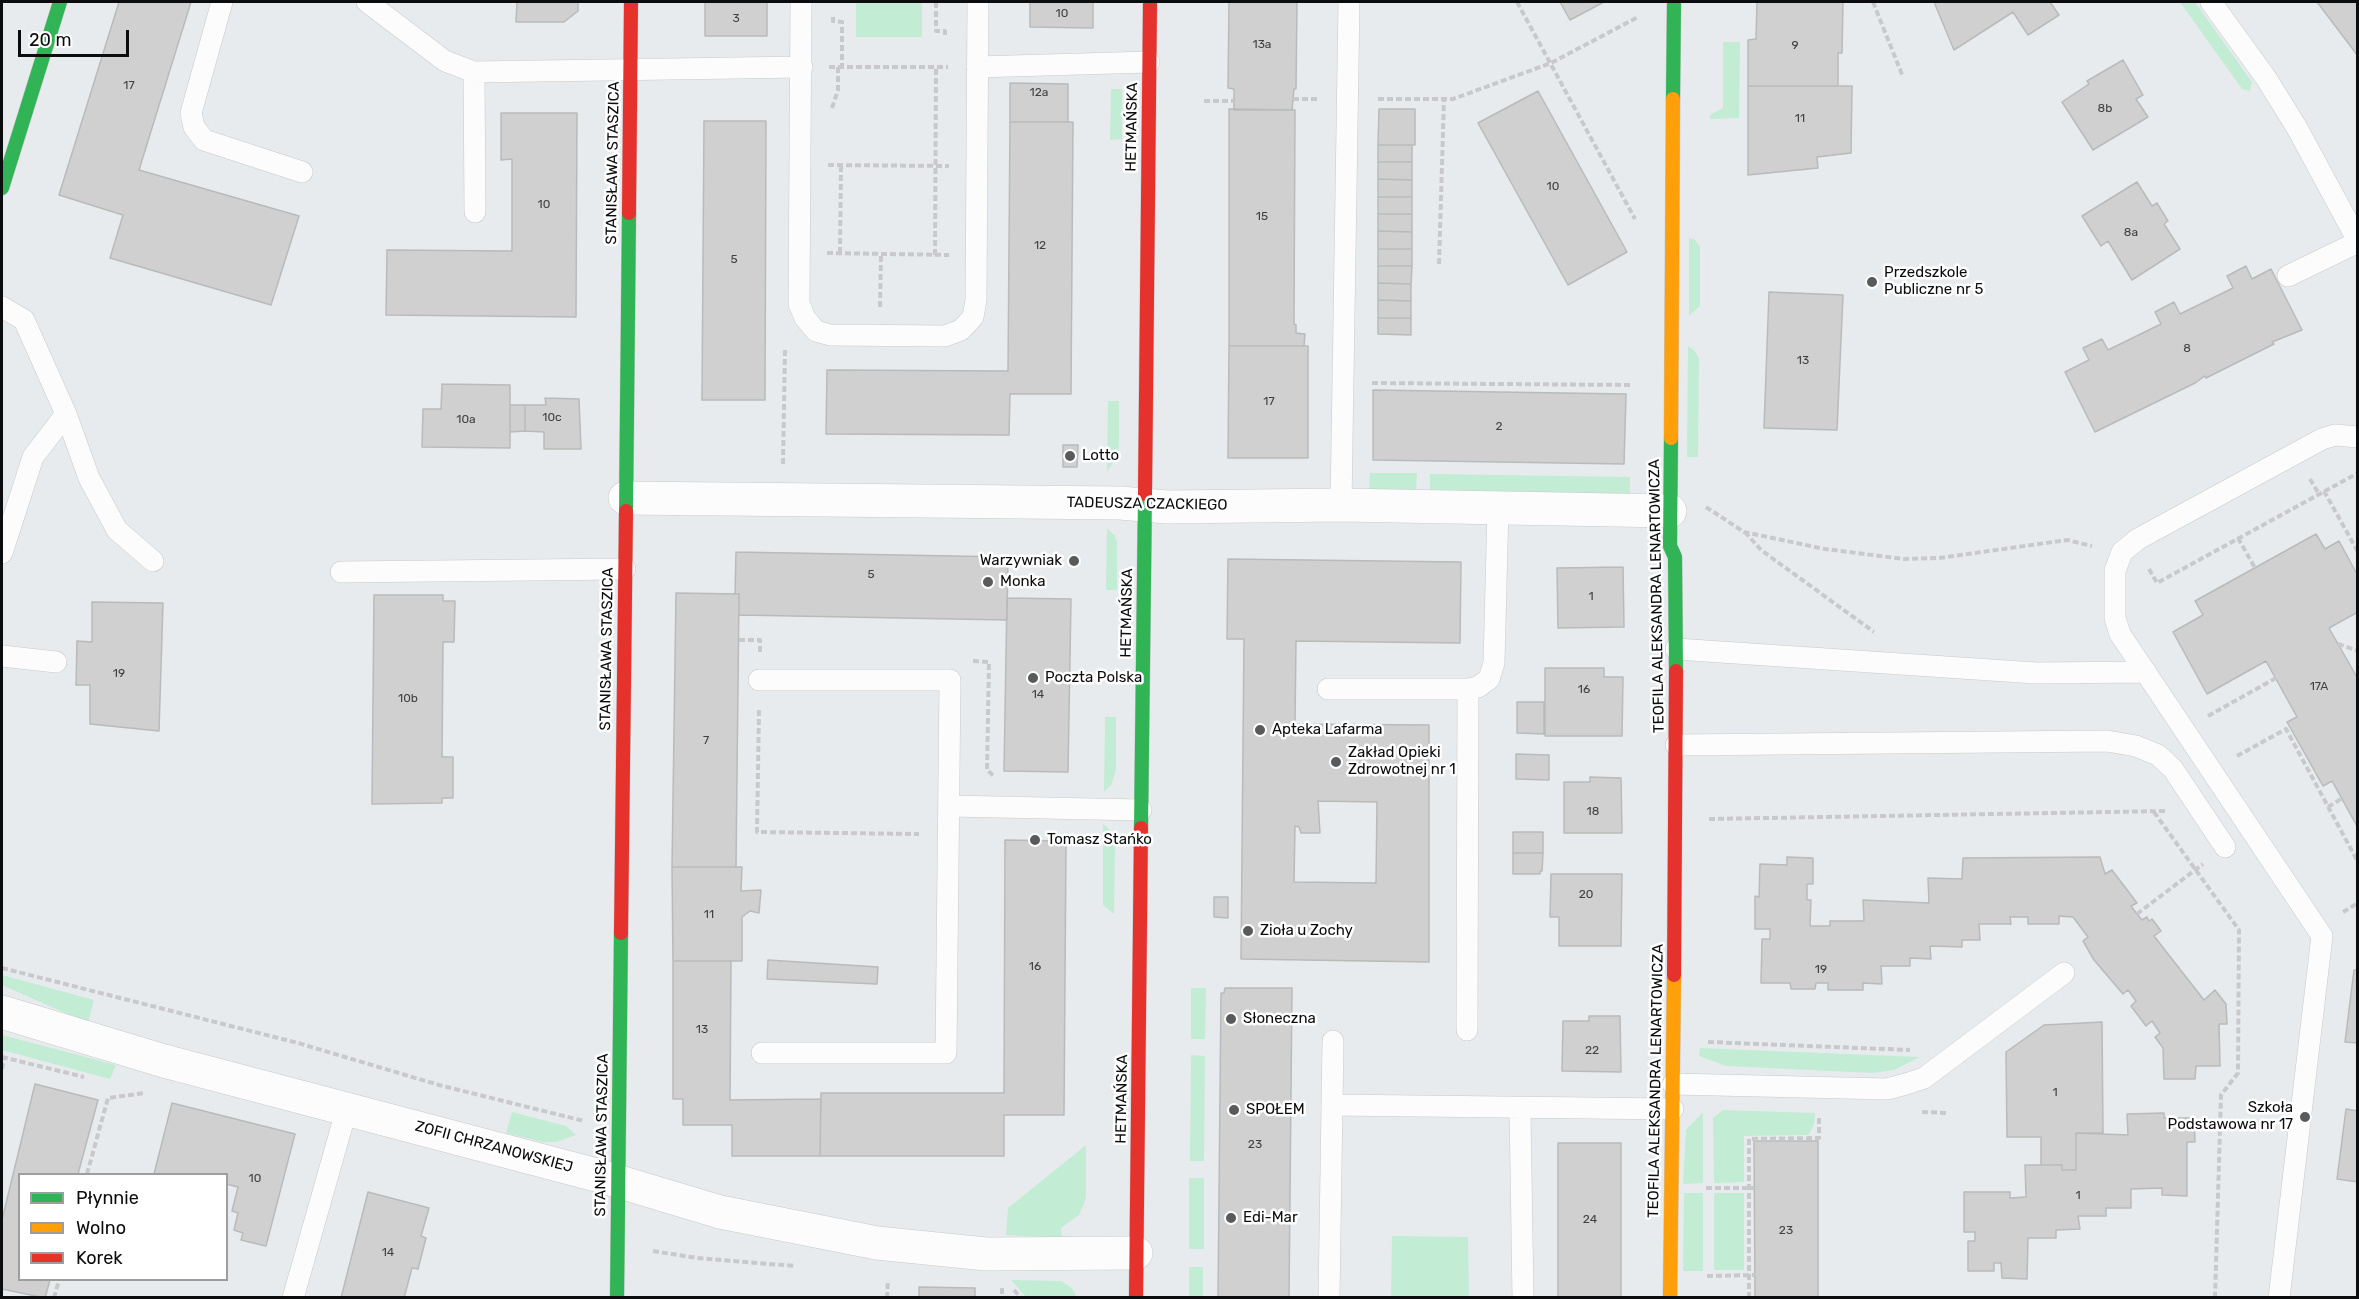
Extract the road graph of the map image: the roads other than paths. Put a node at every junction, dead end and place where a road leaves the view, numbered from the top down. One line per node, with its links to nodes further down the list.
1 (60, 2): 17 (street)
2 (222, 2): 16 (lane)
3 (367, 2): 15 (lane)
4 (631, 2): 14 (street, STANISŁAWA STASZICA)
5 (801, 2): 13 (lane)
6 (978, 2): 12 (lane)
7 (1150, 2): 11 (street, HETMAŃSKA)
8 (1349, 2): 26 (lane)
9 (1674, 2): 27 (street, TEOFILA ALEKSANDRA LENARTOWICZA)
10 (2211, 2): 19 (lane)
11 (1149, 62): 12 (lane); 25 (street, HETMAŃSKA)
12 (977, 67): 13 (lane)
13 (801, 68): 14 (lane)
14 (630, 69): 15 (lane); 24 (street, STANISŁAWA STASZICA)
15 (474, 72): 18 (lane)
16 (302, 172)
17 (2, 188)
18 (475, 212)
19 (2358, 241): 20 (lane)
20 (2288, 276)
21 (2, 307): 22 (lane)
22 (66, 414): 29 (lane); 30 (lane)
23 (2358, 437): 36 (lane)
24 (625, 498): 25 (street, TADEUSZA CZACKIEGO); 31 (street, STANISŁAWA STASZICA)
25 (1145, 504): 26 (street, TADEUSZA CZACKIEGO); 42 (street, HETMAŃSKA)
26 (1341, 505): 28 (street, TADEUSZA CZACKIEGO)
27 (1683, 506): 28 (street, TADEUSZA CZACKIEGO); 33 (street, TEOFILA ALEKSANDRA LENARTOWICZA)
28 (1498, 508): 39 (lane)
29 (2, 553)
30 (153, 561)
31 (625, 569): 32 (lane); 54 (street, STANISŁAWA STASZICA)
32 (341, 572)
33 (1676, 650): 36 (lane); 40 (street, TEOFILA ALEKSANDRA LENARTOWICZA)
34 (2, 656): 35 (lane)
35 (56, 662)
36 (2146, 672): 62 (lane)
37 (759, 680): 41 (lane)
38 (1328, 689): 39 (lane)
39 (1468, 689): 46 (lane)
40 (1676, 745): 43 (lane); 49 (street, TEOFILA ALEKSANDRA LENARTOWICZA)
41 (949, 806): 42 (lane); 48 (lane)
42 (1141, 810): 55 (street, HETMAŃSKA)
43 (2225, 847)
44 (2064, 973): 49 (lane)
45 (2, 1012): 51 (street, ZOFII CHRZANOWSKIEJ)
46 (1467, 1030)
47 (1333, 1041): 50 (lane)
48 (762, 1053)
49 (1673, 1084): 53 (street, TEOFILA ALEKSANDRA LENARTOWICZA)
50 (1332, 1105): 52 (lane); 59 (lane)
51 (347, 1108): 54 (street, ZOFII CHRZANOWSKIEJ); 56 (lane)
52 (1520, 1108): 53 (lane); 60 (lane)
53 (1673, 1109): 61 (street, TEOFILA ALEKSANDRA LENARTOWICZA)
54 (617, 1181): 55 (street, ZOFII CHRZANOWSKIEJ); 57 (street, STANISŁAWA STASZICA)
55 (1136, 1253): 58 (street, HETMAŃSKA)
56 (293, 1298)
57 (617, 1298)
58 (1136, 1298)
59 (1329, 1298)
60 (1523, 1298)
61 (1670, 1298)
62 (2279, 1298)

